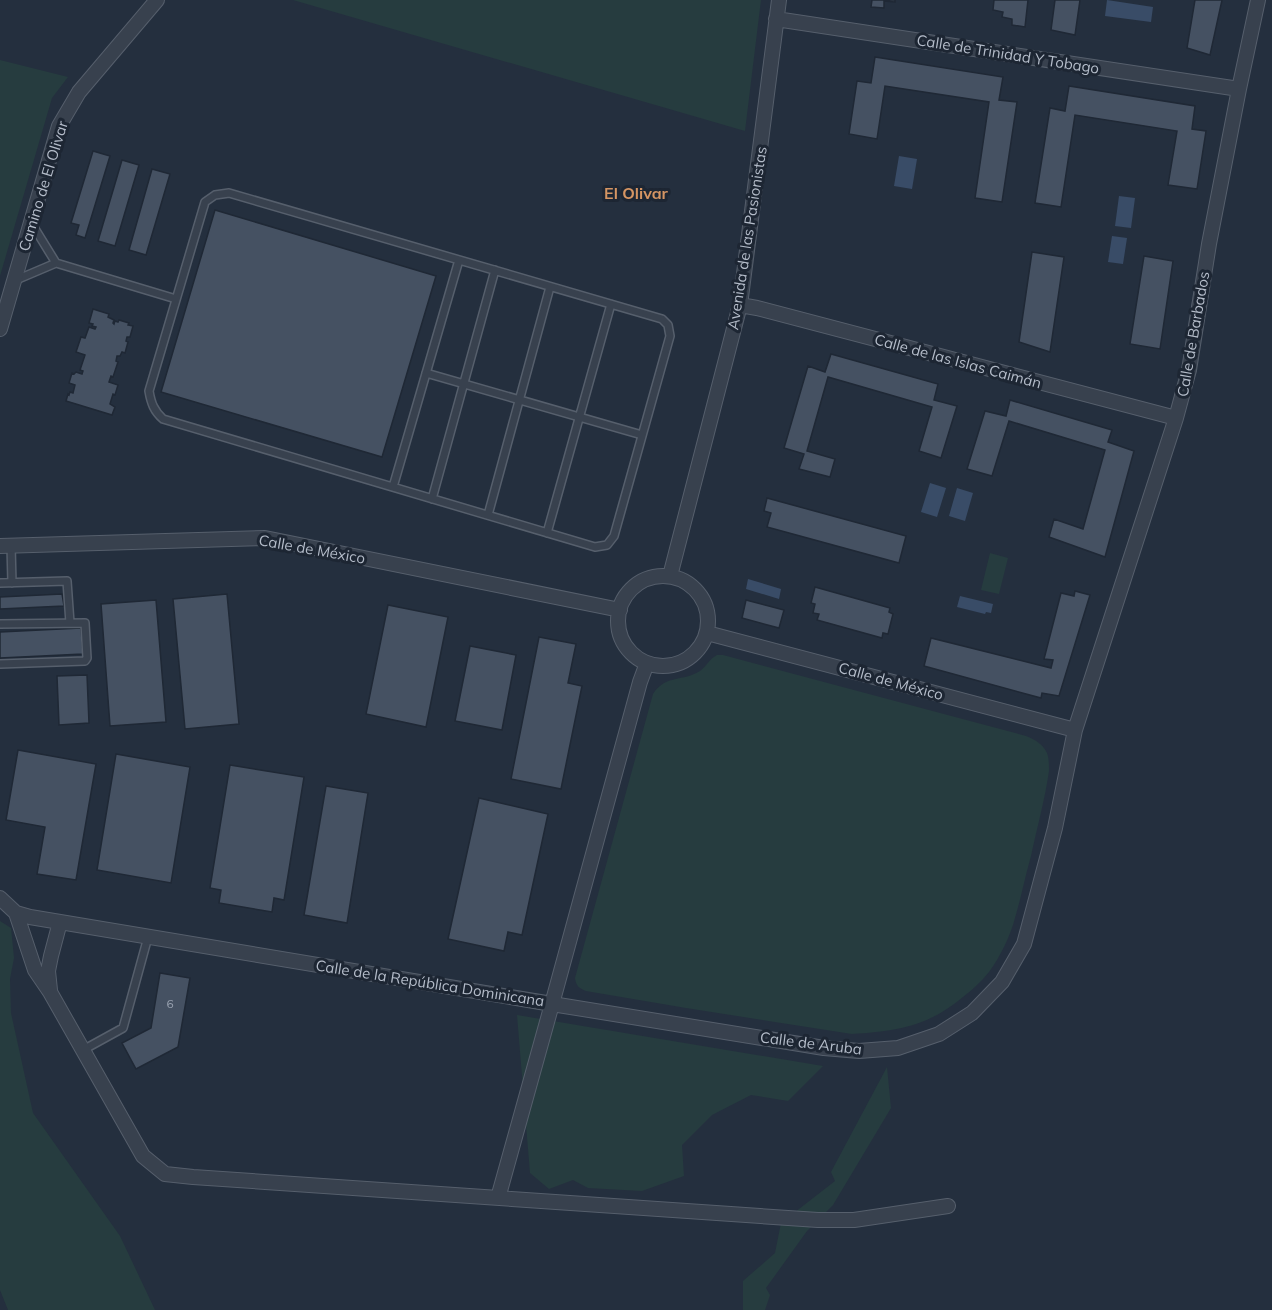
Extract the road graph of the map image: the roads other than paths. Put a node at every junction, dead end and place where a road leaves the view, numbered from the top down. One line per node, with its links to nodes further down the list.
1 (157, 0): 6 (street, Camino de El Olivar)
2 (779, 0): 4 (street, Avenida de las Pasionistas)
3 (1258, 0): 5 (street, Calle de Barbados)
4 (776, 19): 5 (street, Calle de Trinidad Y Tobago); 14 (street, Avenida de las Pasionistas)
5 (1239, 89): 20 (street, Calle de Barbados)
6 (31, 222): 8 (lane); 10 (street, Camino de El Olivar)
7 (459, 260): 9 (lane); 12 (lane); 16 (lane)
8 (56, 263): 10 (lane); 12 (lane)
9 (495, 270): 11 (lane); 17 (lane)
10 (14, 281): 15 (street, Camino de El Olivar)
11 (550, 287): 13 (lane); 18 (lane)
12 (176, 299): 22 (lane)
13 (611, 304): 19 (lane); 21 (lane)
14 (740, 305): 20 (street, Calle de las Islas Caimán); 27 (street, Avenida de las Pasionistas)
15 (0, 330)
16 (426, 373): 17 (lane); 22 (lane)
17 (464, 384): 18 (lane); 23 (lane)
18 (519, 400): 19 (lane); 24 (lane)
19 (579, 417): 21 (lane); 25 (lane)
20 (1176, 418): 36 (street, Calle de Barbados)
21 (642, 435): 25 (lane)
22 (393, 487): 23 (lane)
23 (432, 499): 24 (lane)
24 (488, 515): 25 (lane)
25 (547, 532)
26 (5, 546): 29 (lane); 30 (street, Calle de México)
27 (670, 576): 30 (street); 33 (street)
28 (0, 583): 29 (lane)
29 (12, 583): 31 (lane)
30 (620, 610): 34 (street)
31 (70, 622): 32 (lane); 35 (lane)
32 (0, 624)
33 (707, 633): 34 (street); 36 (street, Calle de México)
34 (647, 663): 42 (street, Calle de la República Dominicana)
35 (0, 664)
36 (1075, 730): 42 (street, Calle de Aruba)
37 (0, 898): 38 (street)
38 (16, 913): 39 (street, Calle de la República Dominicana); 41 (street)
39 (60, 922): 40 (street, Calle de la República Dominicana); 41 (street)
40 (148, 937): 42 (street, Calle de la República Dominicana); 43 (lane)
41 (50, 992): 43 (street)
42 (552, 1004): 44 (street)
43 (84, 1050): 44 (street)
44 (498, 1198): 45 (street)
45 (948, 1206)

